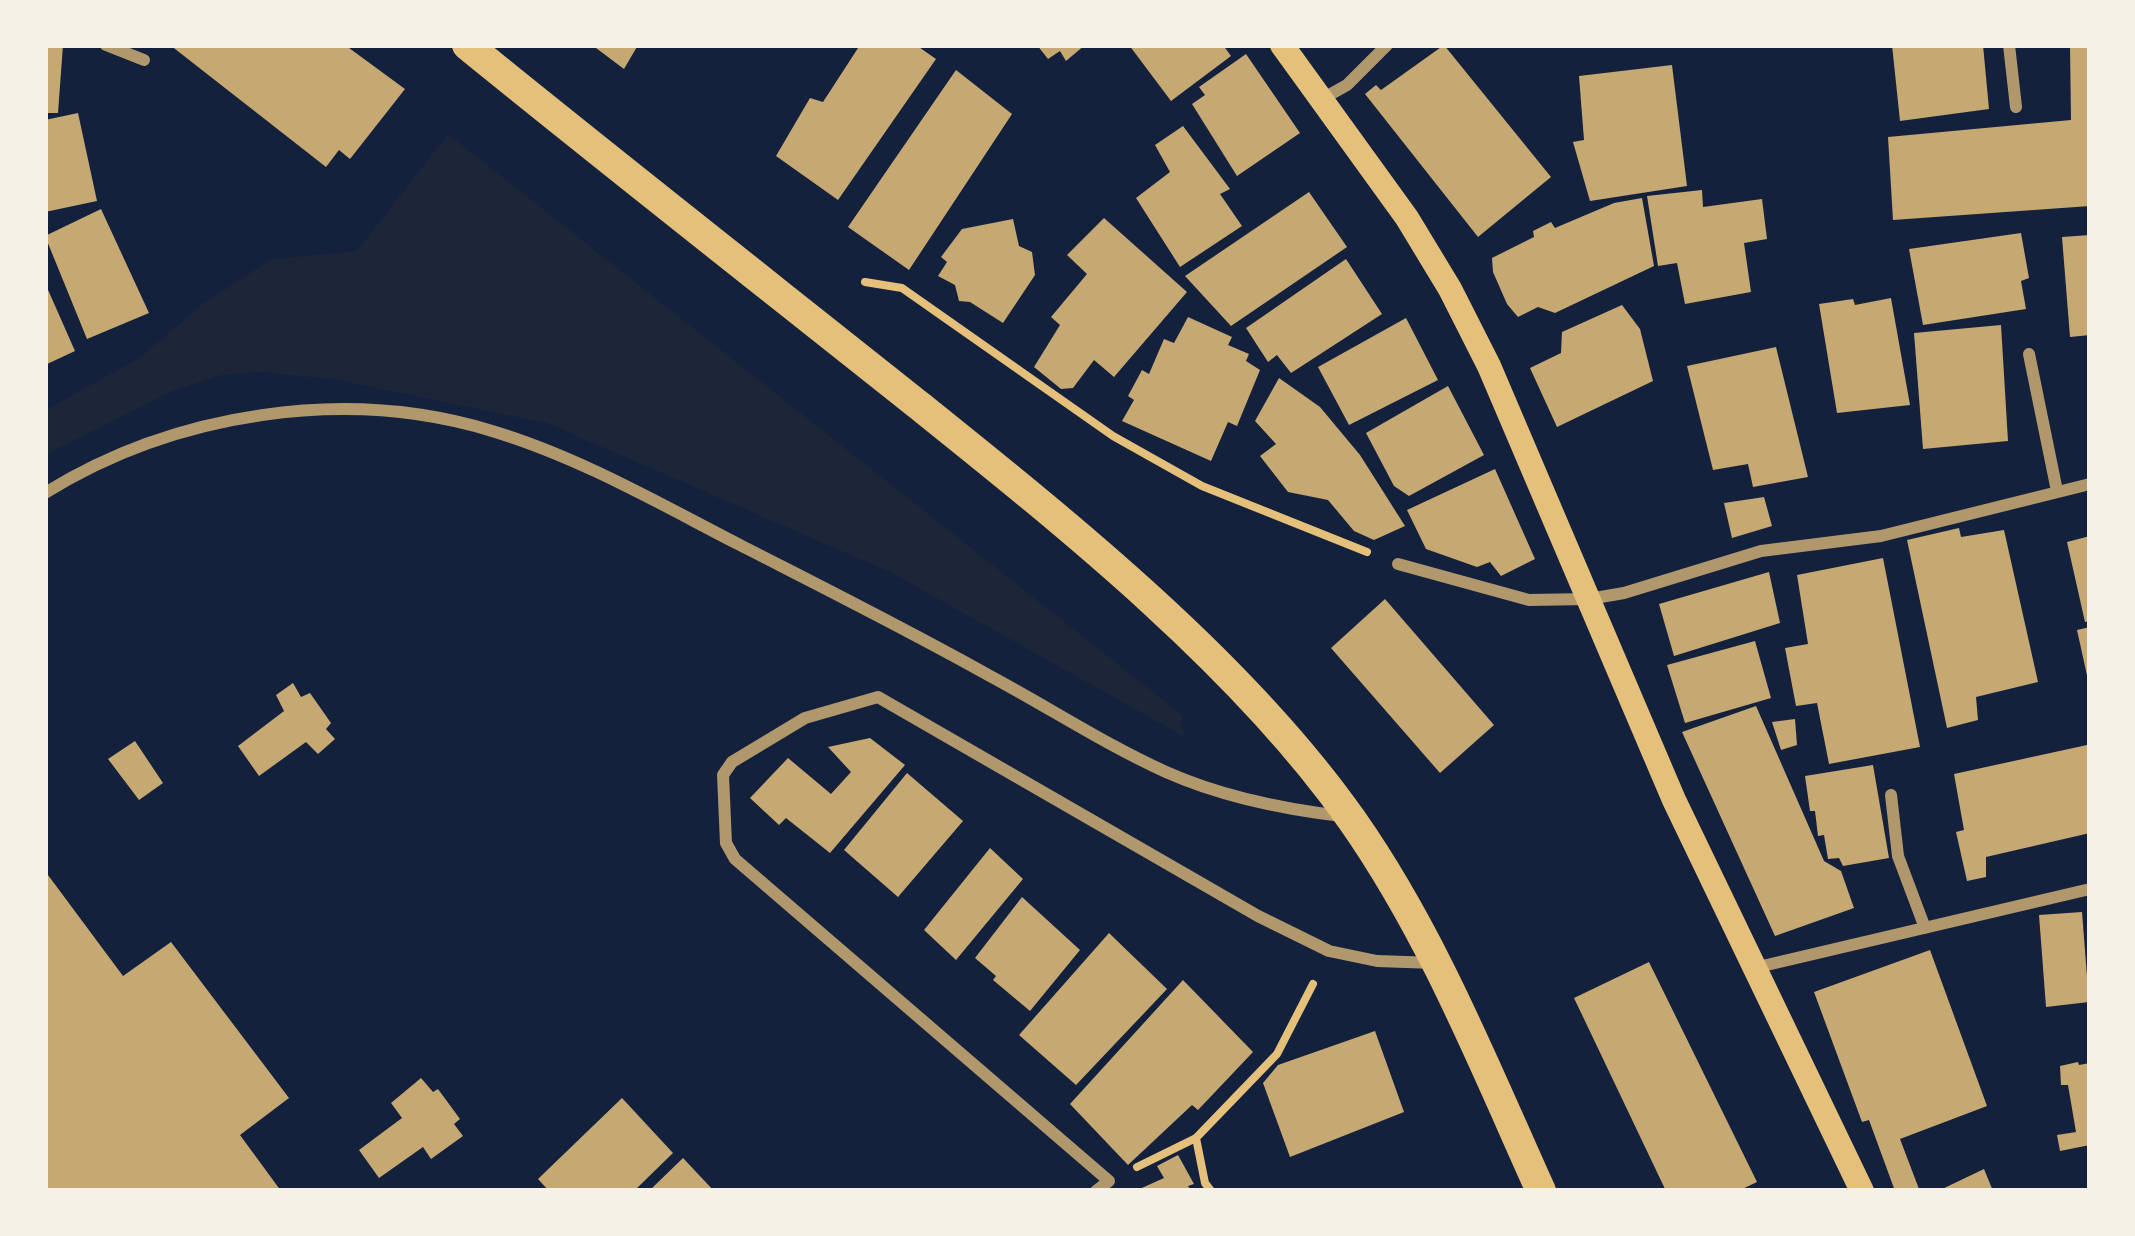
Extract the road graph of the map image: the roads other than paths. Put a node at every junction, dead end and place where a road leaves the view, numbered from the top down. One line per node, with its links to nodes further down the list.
1 (106, 45): 6 (street)
2 (467, 45): 16 (main road)
3 (1282, 45): 7 (main road)
4 (1387, 45): 7 (street)
5 (2009, 45): 8 (street)
6 (144, 60)
7 (1322, 99): 14 (main road)
8 (2016, 107)
9 (2029, 354): 11 (street)
10 (2090, 484): 11 (street)
11 (2057, 490): 14 (street)
12 (45, 494): 16 (street)
13 (1398, 564): 14 (street)
14 (1589, 599): 20 (main road)
15 (1891, 795): 18 (street)
16 (1350, 817): 19 (main road)
17 (2090, 890): 18 (street)
18 (1925, 928): 20 (street)
19 (1437, 963): 21 (street); 22 (main road)
20 (1753, 968): 23 (main road)
21 (1096, 1191)
22 (1541, 1191)
23 (1862, 1191)

